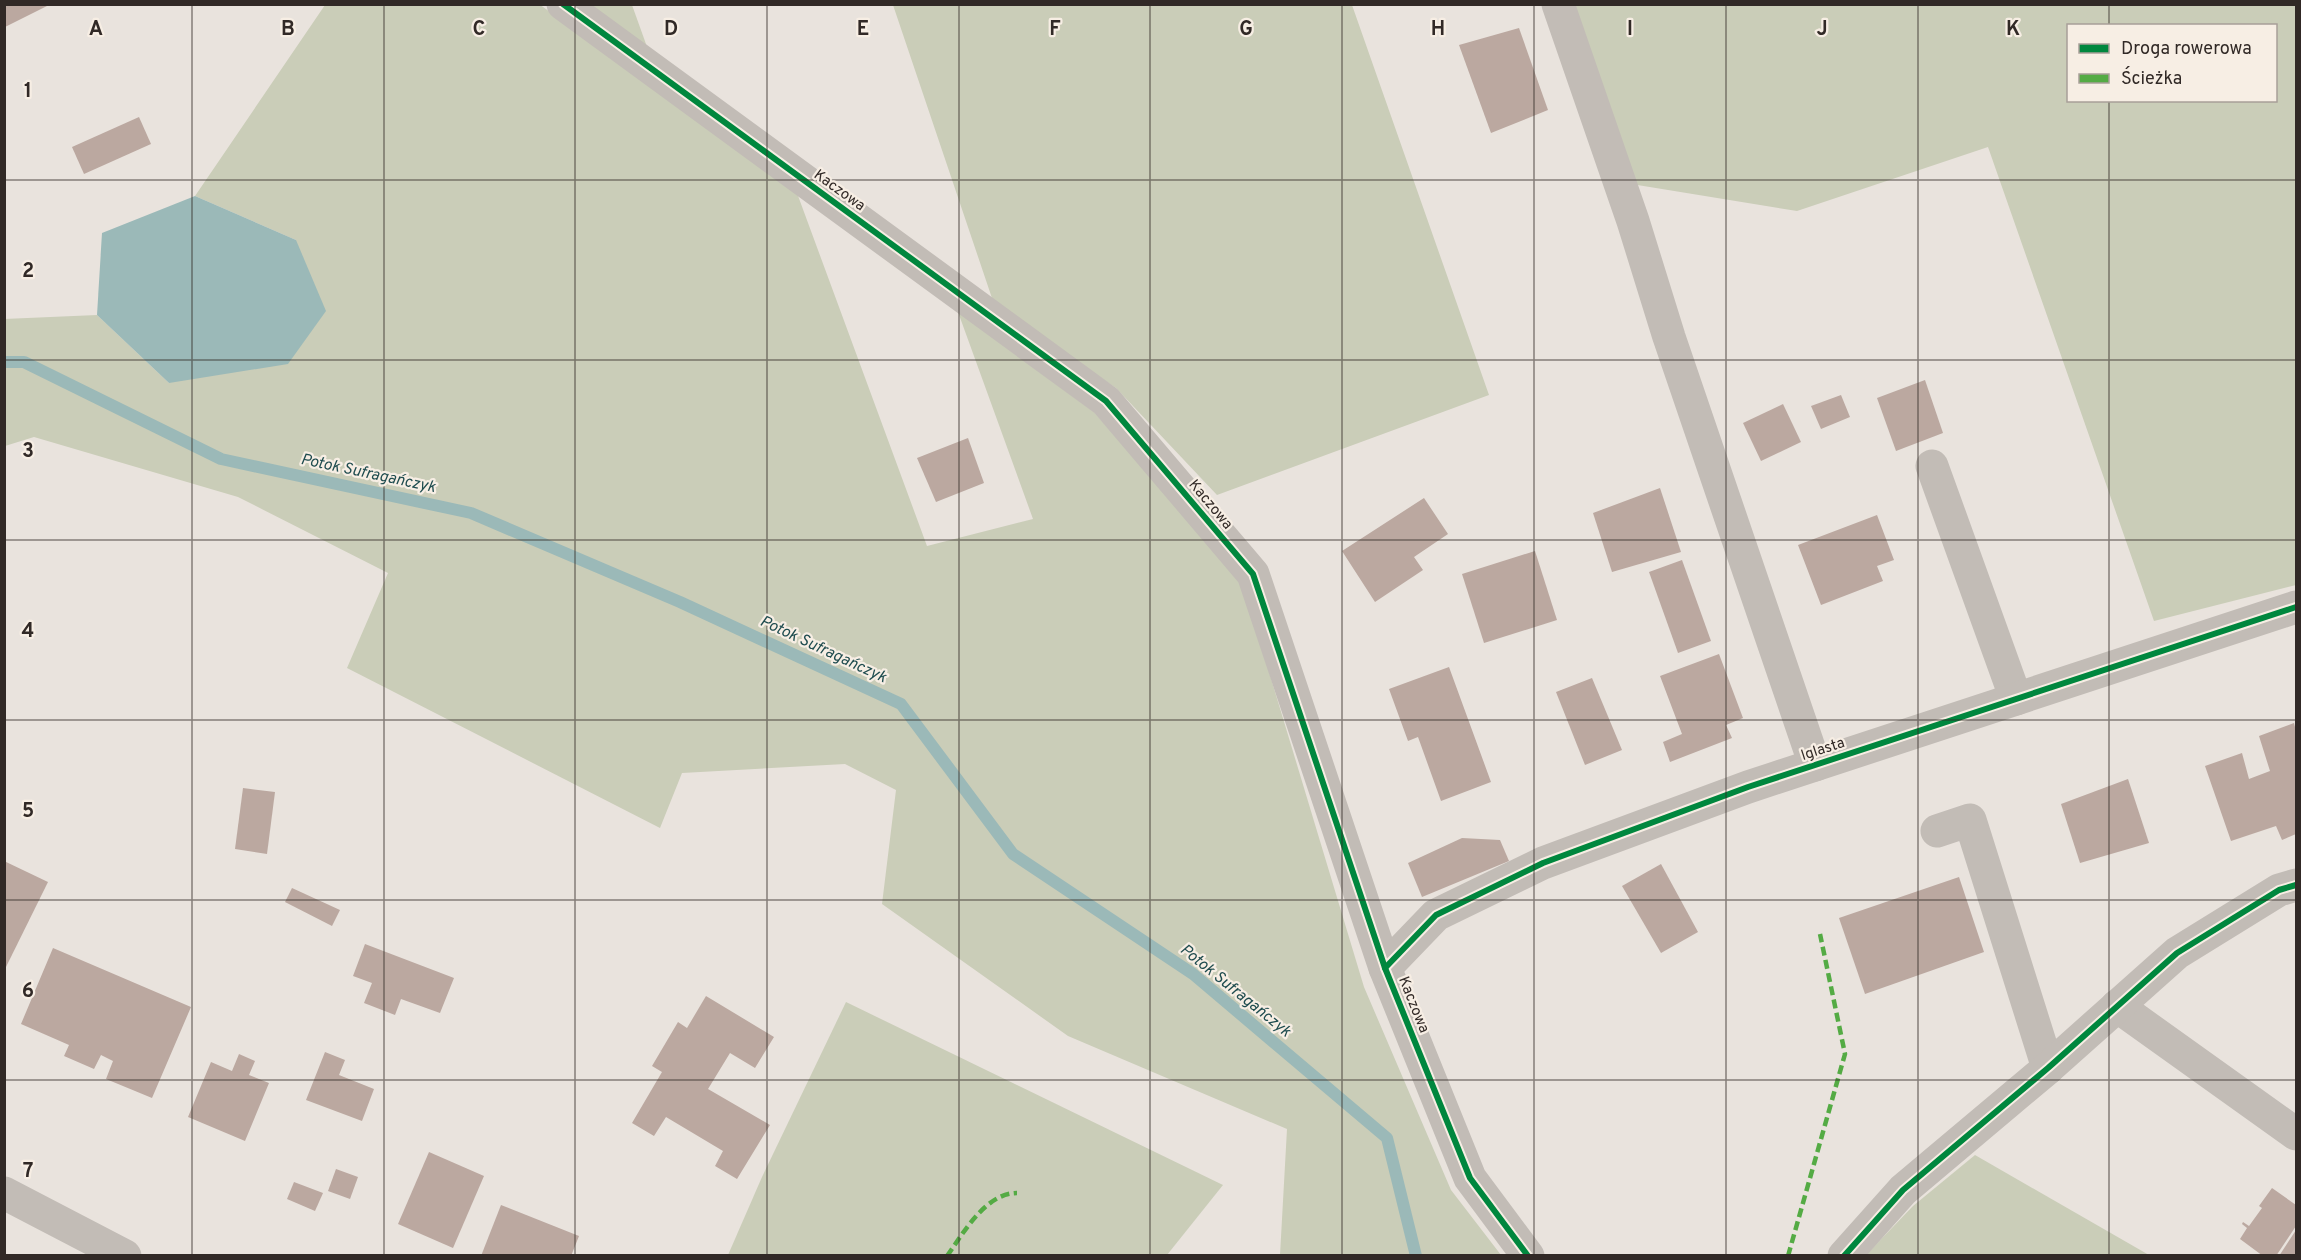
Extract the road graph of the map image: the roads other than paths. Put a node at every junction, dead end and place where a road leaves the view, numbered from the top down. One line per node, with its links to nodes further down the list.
1 (563, 4): 9 (street, Kaczowa)
2 (1558, 4): 6 (street)
3 (1932, 466): 5 (street)
4 (2296, 608): 5 (street, Iglasta)
5 (2016, 699): 6 (street, Iglasta)
6 (1815, 765): 9 (street, Iglasta)
7 (1937, 831): 11 (street)
8 (2296, 885): 10 (street)
9 (1385, 968): 15 (street, Kaczowa)
10 (2117, 1006): 11 (street); 12 (street)
11 (2048, 1068): 16 (street)
12 (2296, 1134)
13 (4, 1193): 14 (street)
14 (125, 1256)
15 (1528, 1256)
16 (1845, 1256)

